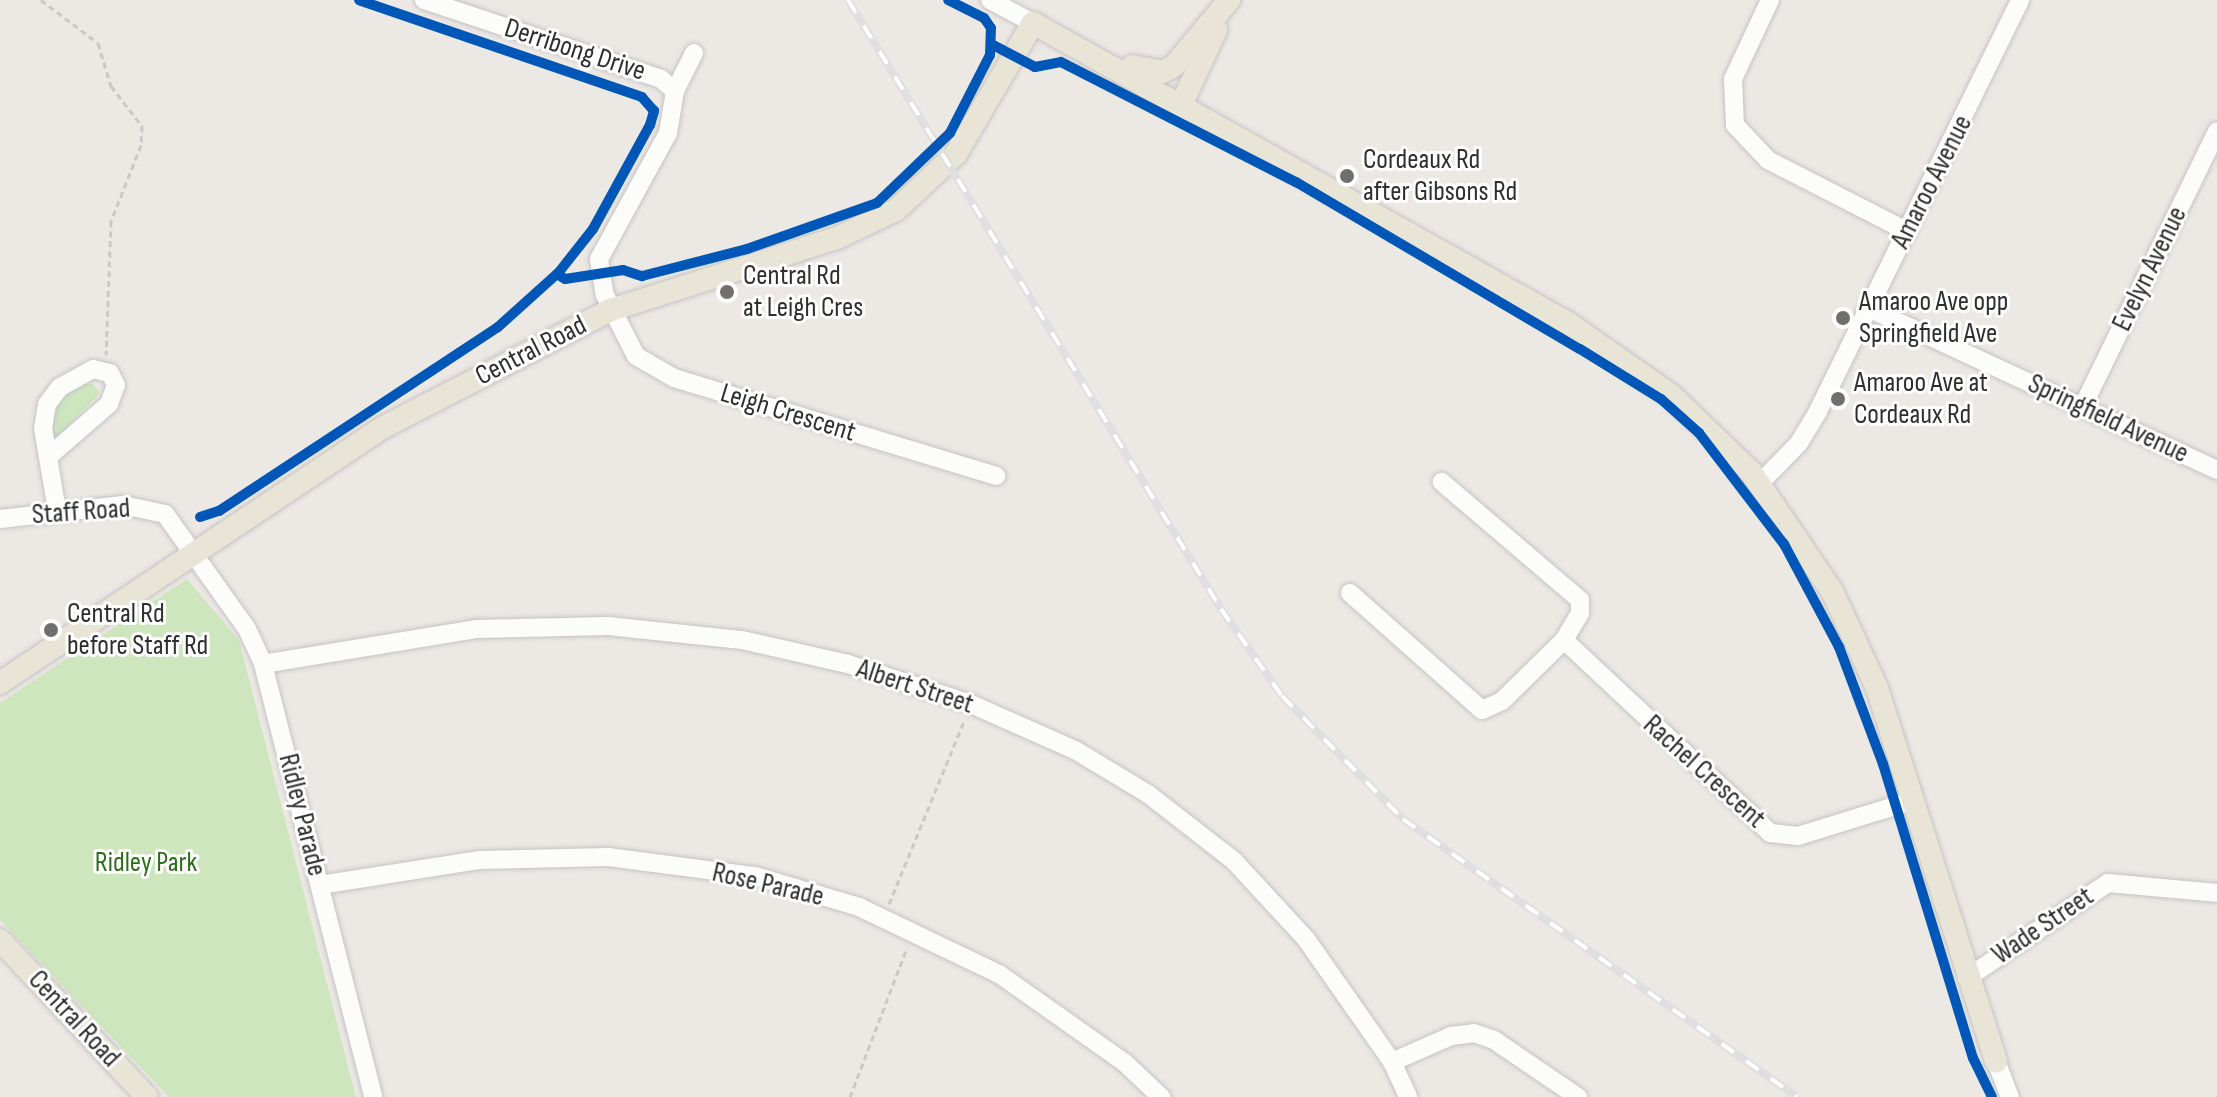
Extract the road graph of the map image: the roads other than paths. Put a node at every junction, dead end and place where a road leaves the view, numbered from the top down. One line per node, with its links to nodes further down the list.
1 (424, 0): 5 (street, Derribong Drive)
2 (990, 0): 7 (street)
3 (1770, 0): 13 (street)
4 (2020, 0): 13 (street, Amaroo Avenue)
5 (460, 6): 10 (street, Derribong Drive)
6 (1224, 6): 8 (main road); 11 (main road)
7 (1033, 23): 8 (main road); 15 (main road, Central Road)
8 (1078, 46): 11 (main road)
9 (694, 53): 10 (street, Leigh Crescent)
10 (675, 91): 15 (street, Leigh Crescent)
11 (1182, 103): 20 (main road)
12 (2217, 131): 16 (street, Evelyn Avenue)
13 (1907, 231): 14 (street, Amaroo Avenue)
14 (1868, 308): 16 (street, Springfield Avenue); 20 (street, Amaroo Avenue)
15 (611, 310): 19 (street, Leigh Crescent); 24 (main road, Central Road)
16 (2082, 408): 18 (street, Springfield Avenue)
17 (48, 457): 17 (street); 22 (street)
18 (2217, 470)
19 (996, 476)
20 (1755, 477): 29 (main road)
21 (1442, 482): 26 (street)
22 (57, 511): 23 (street, Staff Road); 24 (street, Staff Road)
23 (0, 519)
24 (194, 548): 27 (street, Ridley Parade); 28 (main road, Central Road)
25 (1350, 593): 26 (street)
26 (1564, 640): 29 (street, Rachel Crescent)
27 (263, 664): 30 (street, Ridley Parade); 35 (street, Albert Street)
28 (0, 683)
29 (1914, 800): 33 (main road)
30 (320, 885): 37 (street, Ridley Parade); 38 (street, Rose Parade)
31 (2217, 893): 33 (street, Wade Street)
32 (0, 940): 36 (main road, Central Road)
33 (1967, 978): 34 (main road)
34 (1996, 1061): 41 (street)
35 (1392, 1062): 39 (street, Albert Street); 40 (street)
36 (147, 1097)
37 (373, 1097)
38 (1161, 1097)
39 (1408, 1097)
40 (1578, 1097)
41 (2010, 1097)

